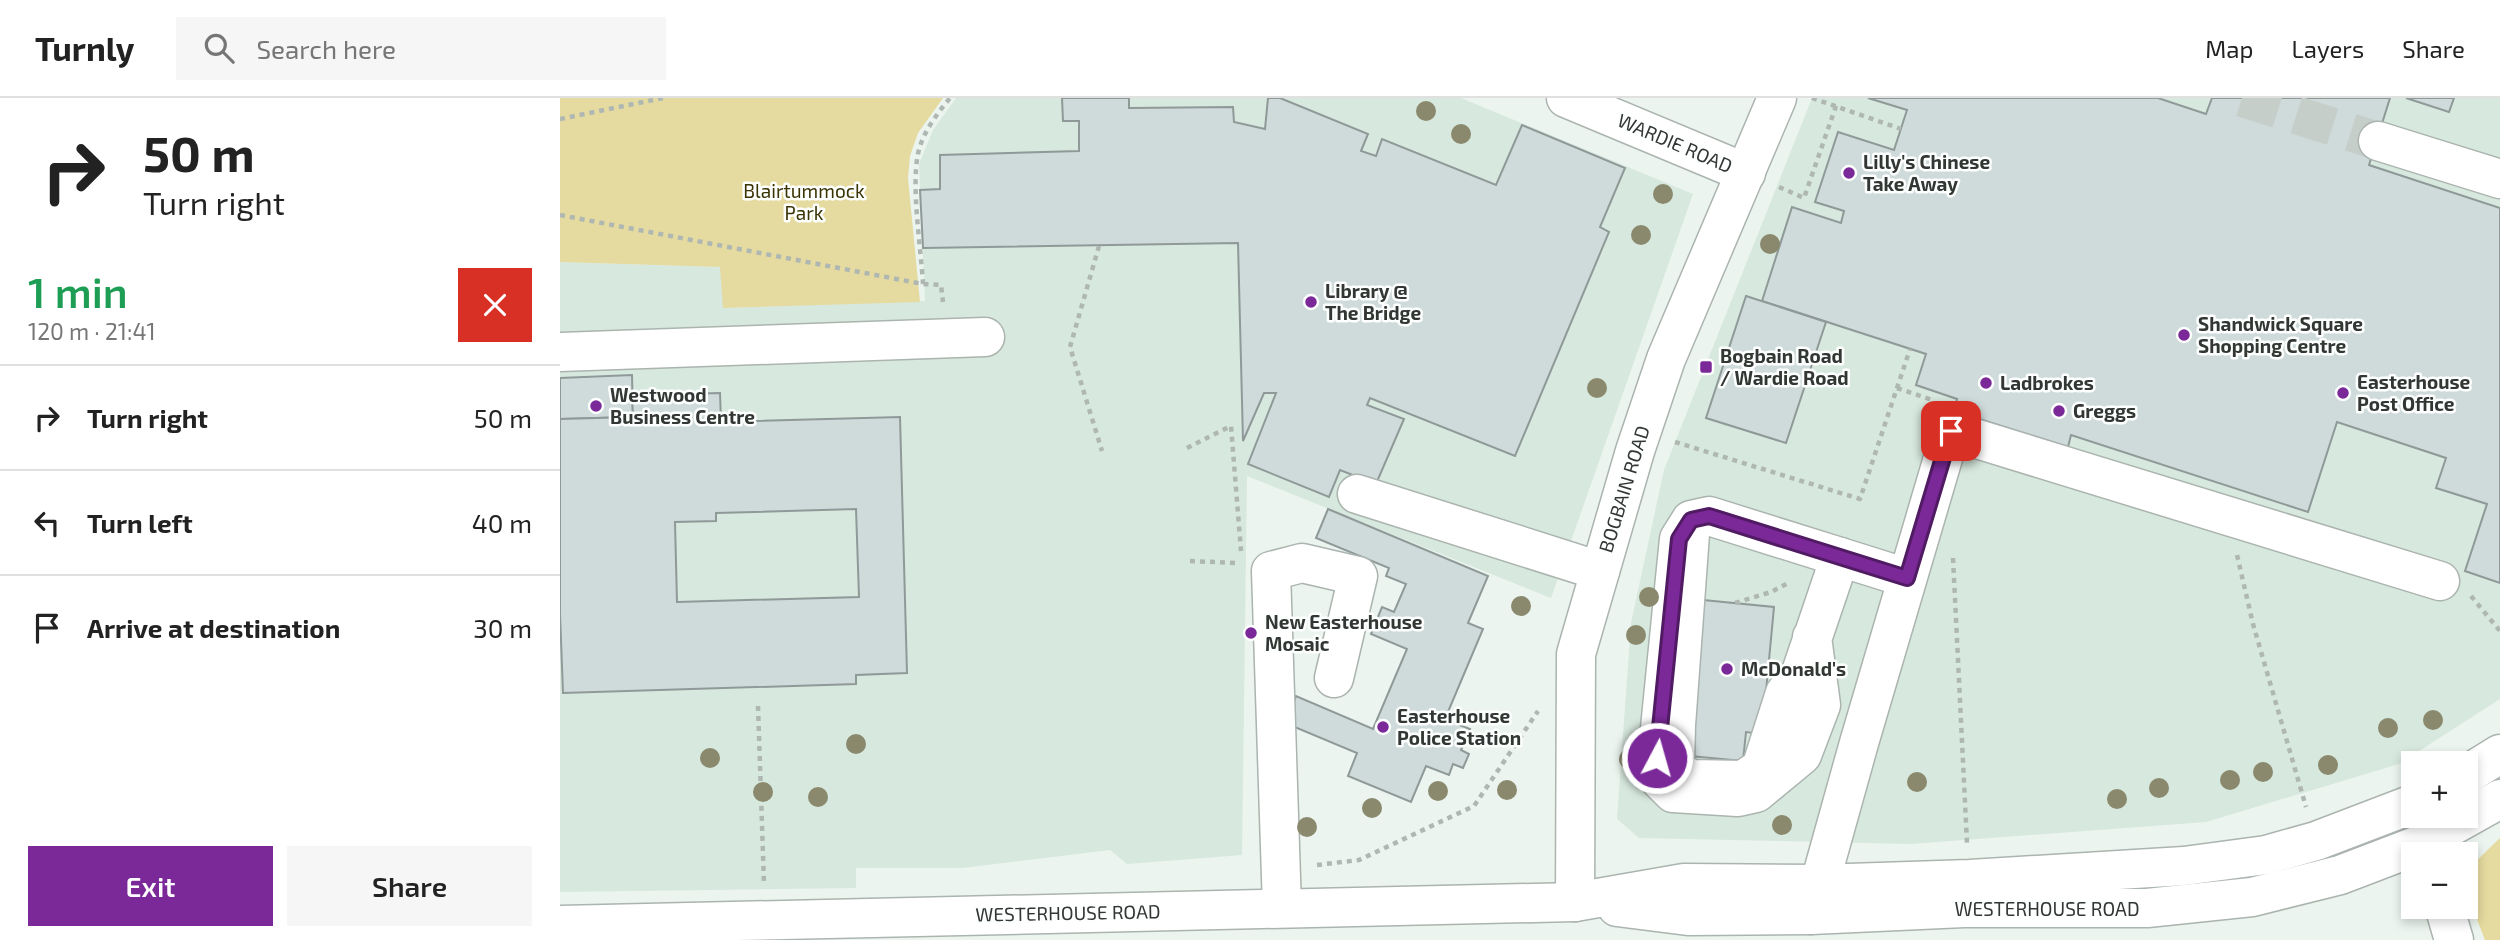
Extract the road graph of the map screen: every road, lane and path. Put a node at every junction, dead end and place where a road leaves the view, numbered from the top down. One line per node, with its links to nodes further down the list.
1 (663, 98): 7 (path)
2 (950, 98): 15 (path)
3 (1566, 98): 10 (street, WARDIE ROAD)
4 (1777, 98): 10 (street, BOGBAIN ROAD)
5 (1811, 98): 6 (path)
6 (1836, 106): 8 (path); 12 (path)
7 (560, 119)
8 (1900, 129)
9 (2378, 141): 11 (street)
10 (1746, 173): 20 (street, BOGBAIN ROAD)
11 (2500, 179)
12 (1804, 198)
13 (560, 215): 15 (path)
14 (1099, 246): 22 (path)
15 (923, 284): 17 (path)
16 (985, 337): 17 (street)
17 (946, 339): 19 (street)
18 (1910, 349): 20 (path)
19 (560, 352)
20 (1641, 431): 29 (street, BOGBAIN ROAD)
21 (1187, 448): 28 (path)
22 (1102, 451)
23 (1357, 494): 29 (street)
24 (2228, 516): 30 (street); 31 (street); 40 (path)
25 (1691, 520): 27 (street); 32 (street); 32 (street)
26 (1952, 552): 44 (path)
27 (1840, 557): 30 (street); 32 (street)
28 (1190, 561)
29 (1600, 571): 46 (street, BOGBAIN ROAD)
30 (1907, 578): 45 (street)
31 (2440, 581)
32 (1812, 637)
33 (1334, 678): 43 (street)
34 (758, 706): 50 (path)
35 (1540, 708): 43 (path)
36 (2500, 754): 37 (street)
37 (2478, 768)
38 (2500, 799): 41 (street, WESTERHOUSE ROAD)
39 (2401, 809): 40 (street, WESTERHOUSE ROAD)
40 (2316, 841): 44 (street, WESTERHOUSE ROAD)
41 (2431, 842)
42 (2401, 855): 45 (street, WESTERHOUSE ROAD)
43 (1280, 868): 47 (street)
44 (1970, 879): 45 (street, WESTERHOUSE ROAD)
45 (1814, 900): 48 (street, WESTERHOUSE ROAD)
46 (1575, 902): 47 (street, WESTERHOUSE ROAD); 48 (street, WESTERHOUSE ROAD)
47 (1282, 908): 52 (street, WESTERHOUSE ROAD)
48 (1685, 913)
49 (2450, 919): 53 (street)
50 (765, 920): 51 (street, WESTERHOUSE ROAD); 52 (street, WESTERHOUSE ROAD)
51 (560, 925)
52 (857, 929)
53 (2454, 940)

